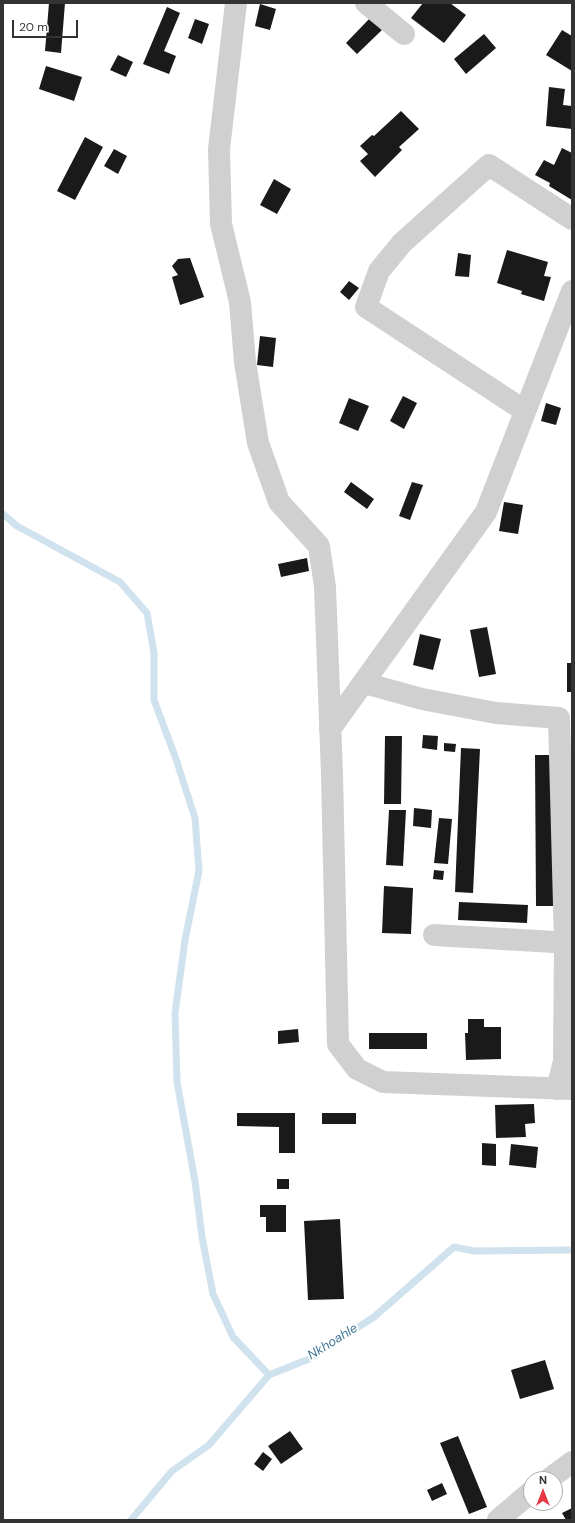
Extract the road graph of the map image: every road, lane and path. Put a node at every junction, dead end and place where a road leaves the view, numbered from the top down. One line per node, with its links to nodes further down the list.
1 (236, 3): 9 (street)
2 (366, 3): 3 (street)
3 (404, 34)
4 (572, 219): 6 (street)
5 (572, 291): 6 (street)
6 (525, 412): 7 (street)
7 (364, 683): 8 (street); 9 (street)
8 (565, 718): 11 (street)
9 (330, 729): 12 (street)
10 (434, 935): 11 (street)
11 (569, 943): 12 (street)
12 (565, 1089)
13 (572, 1462): 14 (street)
14 (560, 1471)
15 (523, 1499): 16 (street)
16 (498, 1520)

